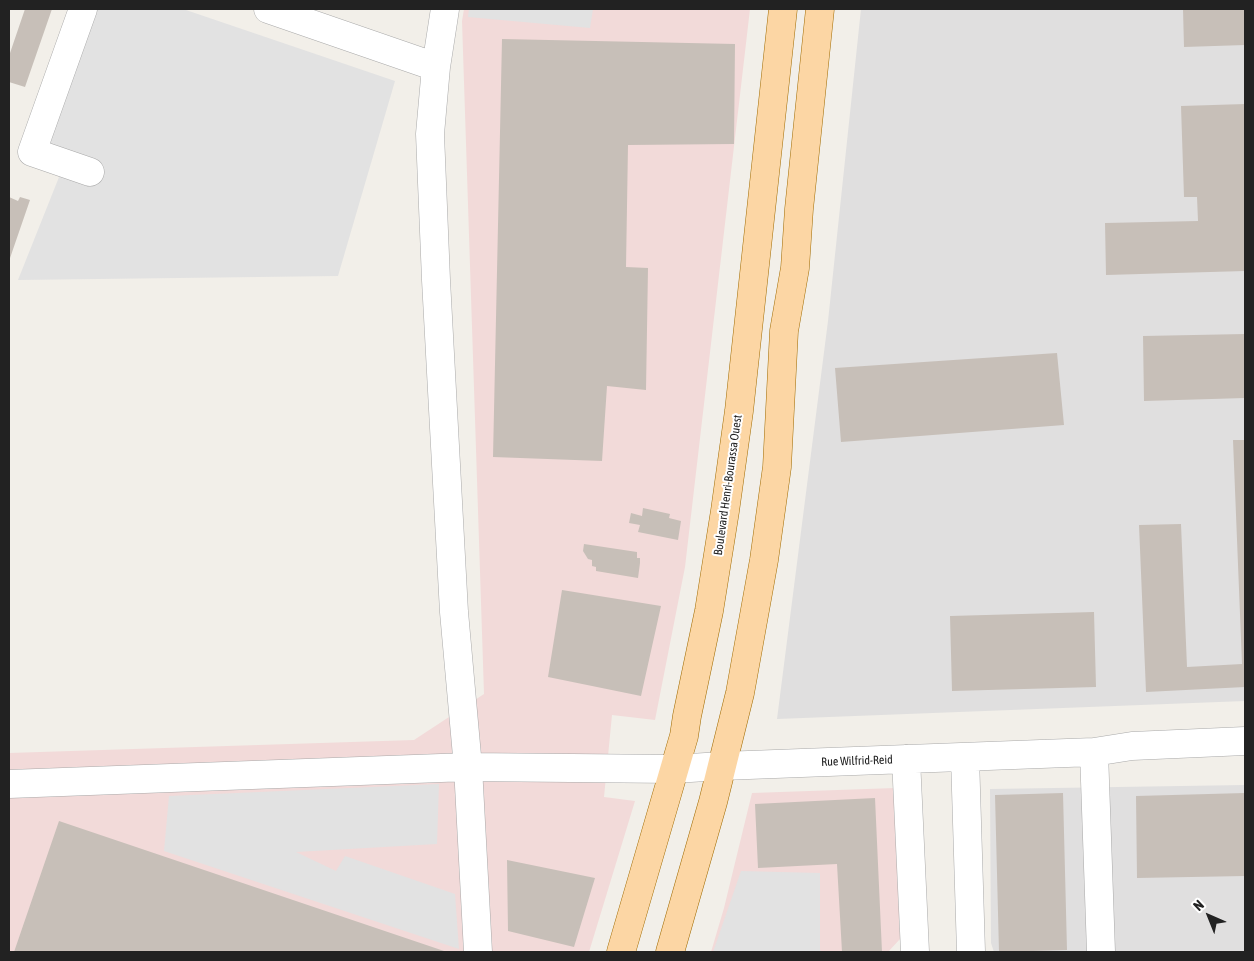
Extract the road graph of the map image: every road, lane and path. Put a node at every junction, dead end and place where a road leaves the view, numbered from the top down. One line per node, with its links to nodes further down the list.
1 (83, 9): 7 (street)
2 (268, 9): 6 (street)
3 (445, 9): 6 (street)
4 (783, 9): 14 (main road, Boulevard Henri-Bourassa Ouest)
5 (820, 9): 12 (main road)
6 (436, 67): 13 (street)
7 (90, 172)
8 (1245, 741): 9 (street, Rue Wilfrid-Reid)
9 (1094, 752): 10 (street, Rue Wilfrid-Reid); 21 (street)
10 (965, 756): 11 (street, Rue Wilfrid-Reid); 20 (street)
11 (906, 759): 12 (street, Rue Wilfrid-Reid); 19 (street)
12 (722, 766): 14 (street, Rue Wilfrid-Reid); 18 (main road)
13 (468, 768): 14 (street, Rue Wilfrid-Reid); 15 (street, Rue Wilfrid-Reid); 16 (street)
14 (674, 769): 17 (main road, Boulevard Henri-Bourassa Ouest)
15 (9, 784)
16 (478, 952)
17 (621, 952)
18 (670, 952)
19 (915, 952)
20 (971, 952)
21 (1101, 952)

